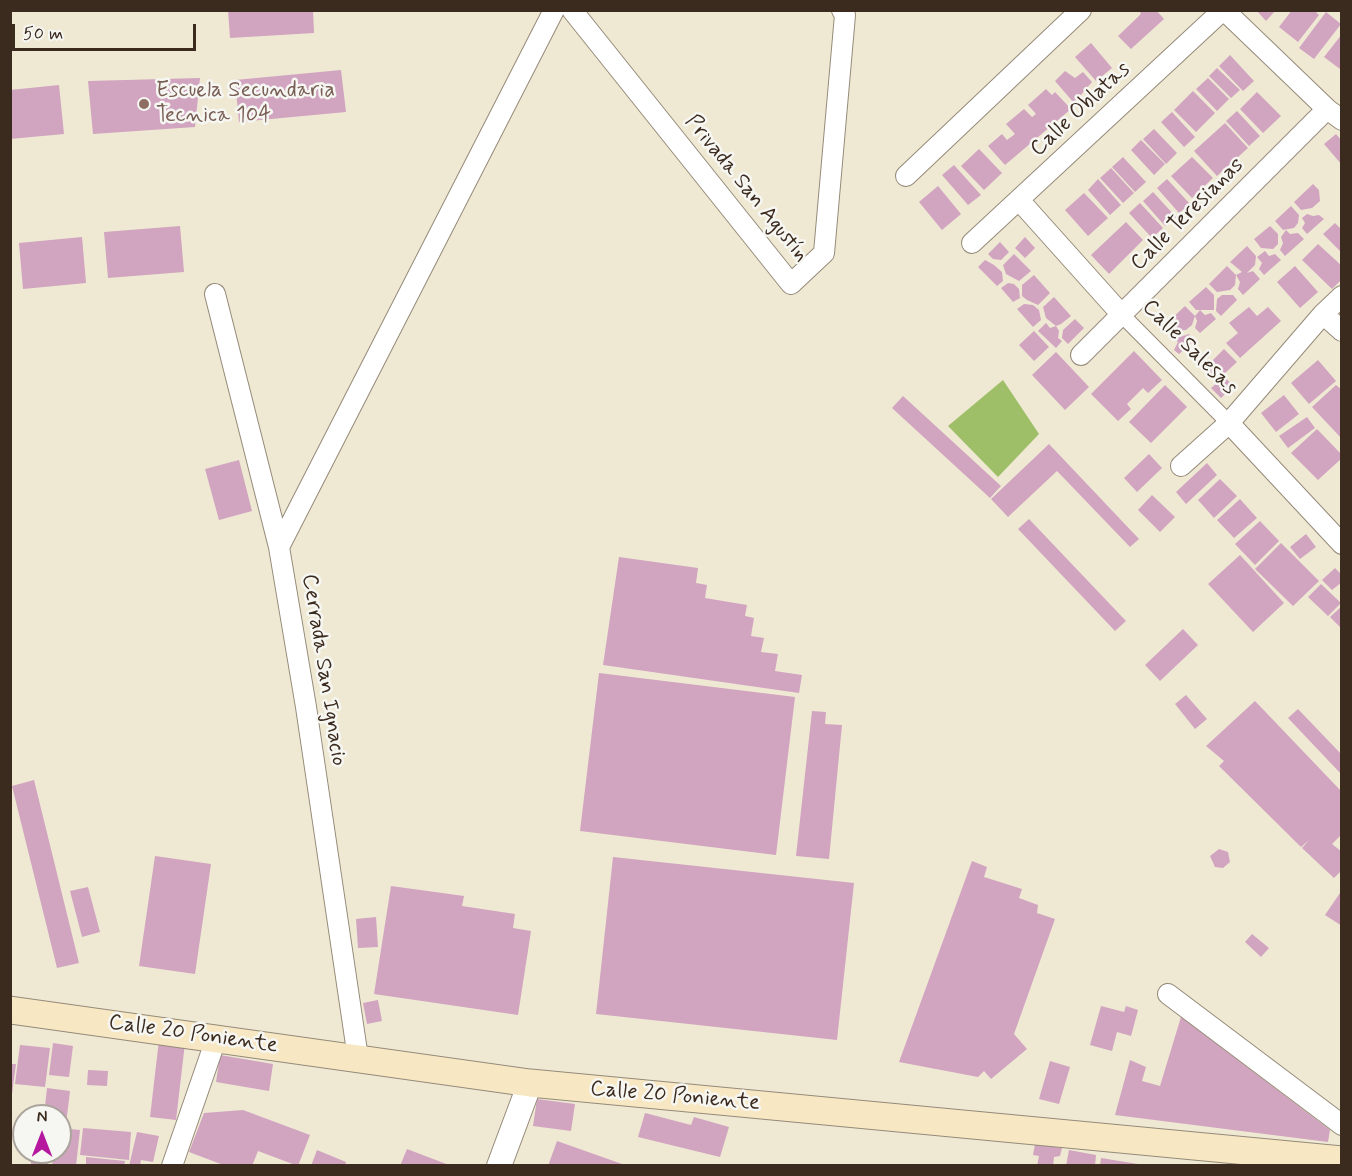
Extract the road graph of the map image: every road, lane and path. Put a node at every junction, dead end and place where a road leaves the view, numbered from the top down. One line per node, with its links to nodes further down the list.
1 (554, 10): 19 (street)
2 (572, 10): 3 (street, Privada San Agustín)
3 (842, 10)
4 (1081, 10): 7 (street)
5 (1223, 10): 6 (street); 8 (street, Calle Oblatas)
6 (1334, 114): 13 (street, Calle Teresianas)
7 (906, 176)
8 (1019, 200): 9 (street, Calle Oblatas); 13 (street, Calle Salesas)
9 (972, 243)
10 (215, 294): 19 (street, Cerrada San Ignacio)
11 (1341, 296): 12 (street)
12 (1323, 314): 14 (street); 16 (street)
13 (1122, 315): 15 (street, Calle Teresianas); 16 (street, Calle Salesas)
14 (1341, 331)
15 (1081, 356)
16 (1229, 423): 17 (street); 18 (street)
17 (1181, 466)
18 (1341, 544)
19 (279, 547): 23 (street, Cerrada San Ignacio)
20 (1168, 994): 25 (street)
21 (10, 1010): 22 (main road, Calle 20 Poniente)
22 (216, 1039): 23 (main road, Calle 20 Poniente); 27 (street)
23 (358, 1058): 24 (main road, Calle 20 Poniente)
24 (530, 1083): 26 (main road, Calle 20 Poniente); 28 (street)
25 (1341, 1125)
26 (1341, 1160)
27 (172, 1166)
28 (499, 1166)

